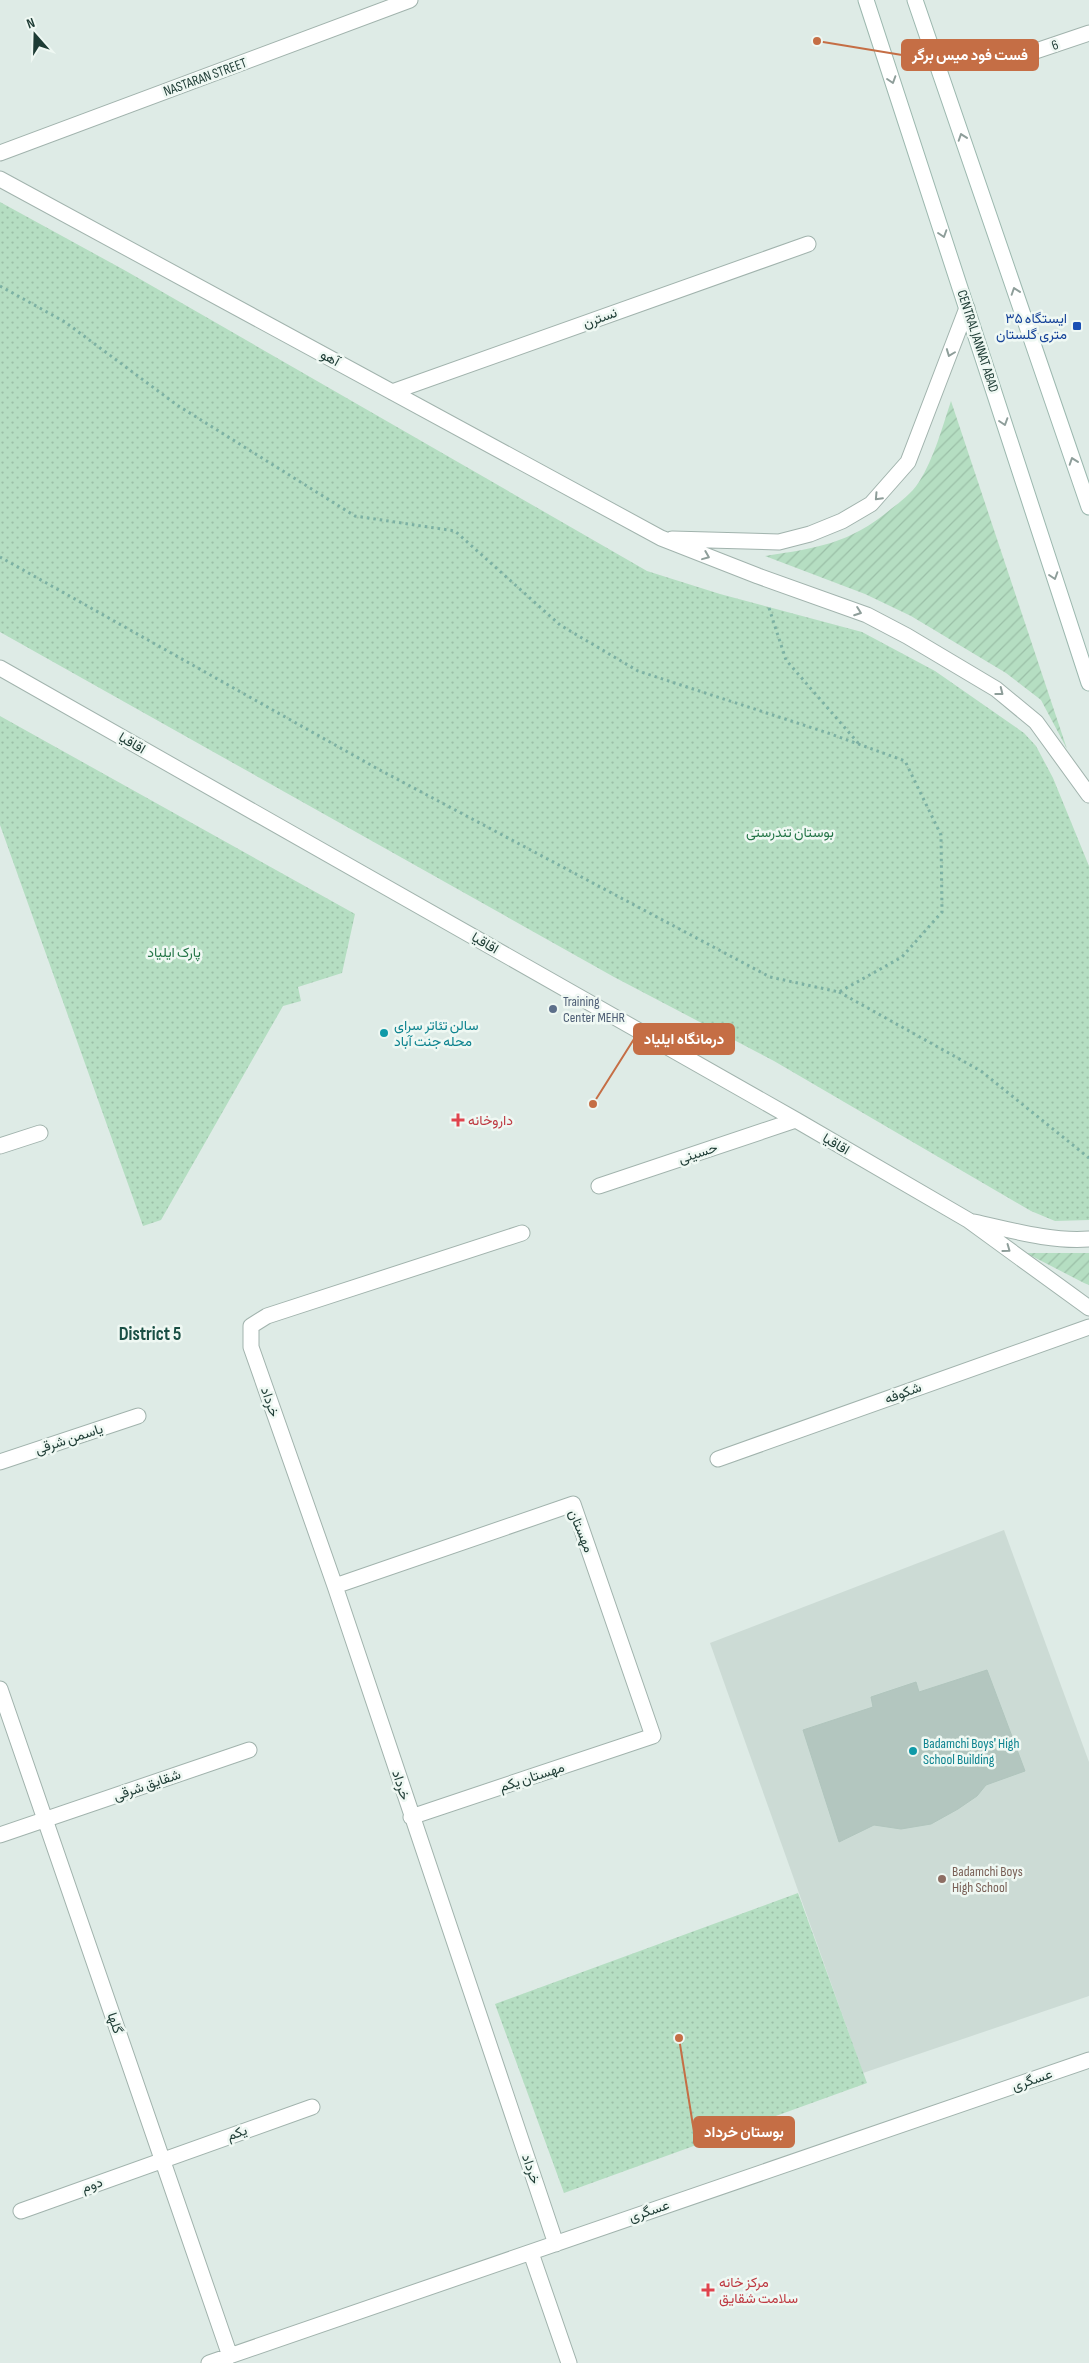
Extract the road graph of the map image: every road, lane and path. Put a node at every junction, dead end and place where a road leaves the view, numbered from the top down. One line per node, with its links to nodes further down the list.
1 (410, 0): 6 (street, NASTARAN STREET)
2 (866, 0): 10 (street, CENTRAL JANNAT ABAD, one-way to 10)
3 (915, 0): 12 (street, one-way to 3)
4 (1089, 33): 5 (street, 6)
5 (1021, 56)
6 (0, 153)
7 (0, 179): 11 (street, آهو)
8 (808, 244): 11 (street, نسترن)
9 (0, 286): 18 (path)
10 (967, 308): 13 (street, one-way to 13); 17 (street, CENTRAL JANNAT ABAD, one-way to 17)
11 (392, 392): 13 (street, آهو)
12 (1089, 507)
13 (661, 538): 15 (street, آهو, one-way to 15)
14 (0, 557): 20 (path)
15 (758, 576): 18 (path); 19 (street, آهو, one-way to 19)
16 (0, 668): 21 (street, اقاقیا)
17 (1089, 683)
18 (859, 745): 20 (path)
19 (1089, 795)
20 (839, 992): 24 (path)
21 (796, 1120): 25 (street, حسینی); 26 (street, اقاقیا)
22 (40, 1133): 23 (street)
23 (0, 1146)
24 (1089, 1158)
25 (599, 1186)
26 (968, 1220): 28 (street); 29 (street, one-way to 29)
27 (522, 1233): 34 (street, خرداد)
28 (1089, 1239)
29 (1089, 1308)
30 (1089, 1327): 32 (street, شکوفه)
31 (138, 1416): 33 (street, یاسمن شرقی)
32 (718, 1459)
33 (0, 1462)
34 (335, 1586): 36 (street, مهستان); 38 (street, خرداد)
35 (0, 1689): 39 (street, گلها)
36 (653, 1736): 38 (street, مهستان یکم)
37 (249, 1750): 39 (street, شقایق شرقی)
38 (411, 1817): 45 (street, خرداد)
39 (45, 1819): 40 (street, شقایق شرقی); 43 (street, گلها)
40 (0, 1834)
41 (1089, 2060): 45 (street, عسگری)
42 (312, 2107): 43 (street, یکم)
43 (162, 2160): 44 (street, دوم); 47 (street, گلها)
44 (21, 2211)
45 (556, 2244): 46 (street, عسگری)
46 (531, 2253): 47 (street, عسگری); 49 (street)
47 (230, 2356): 48 (street, عسگری)
48 (210, 2363)
49 (568, 2363)

